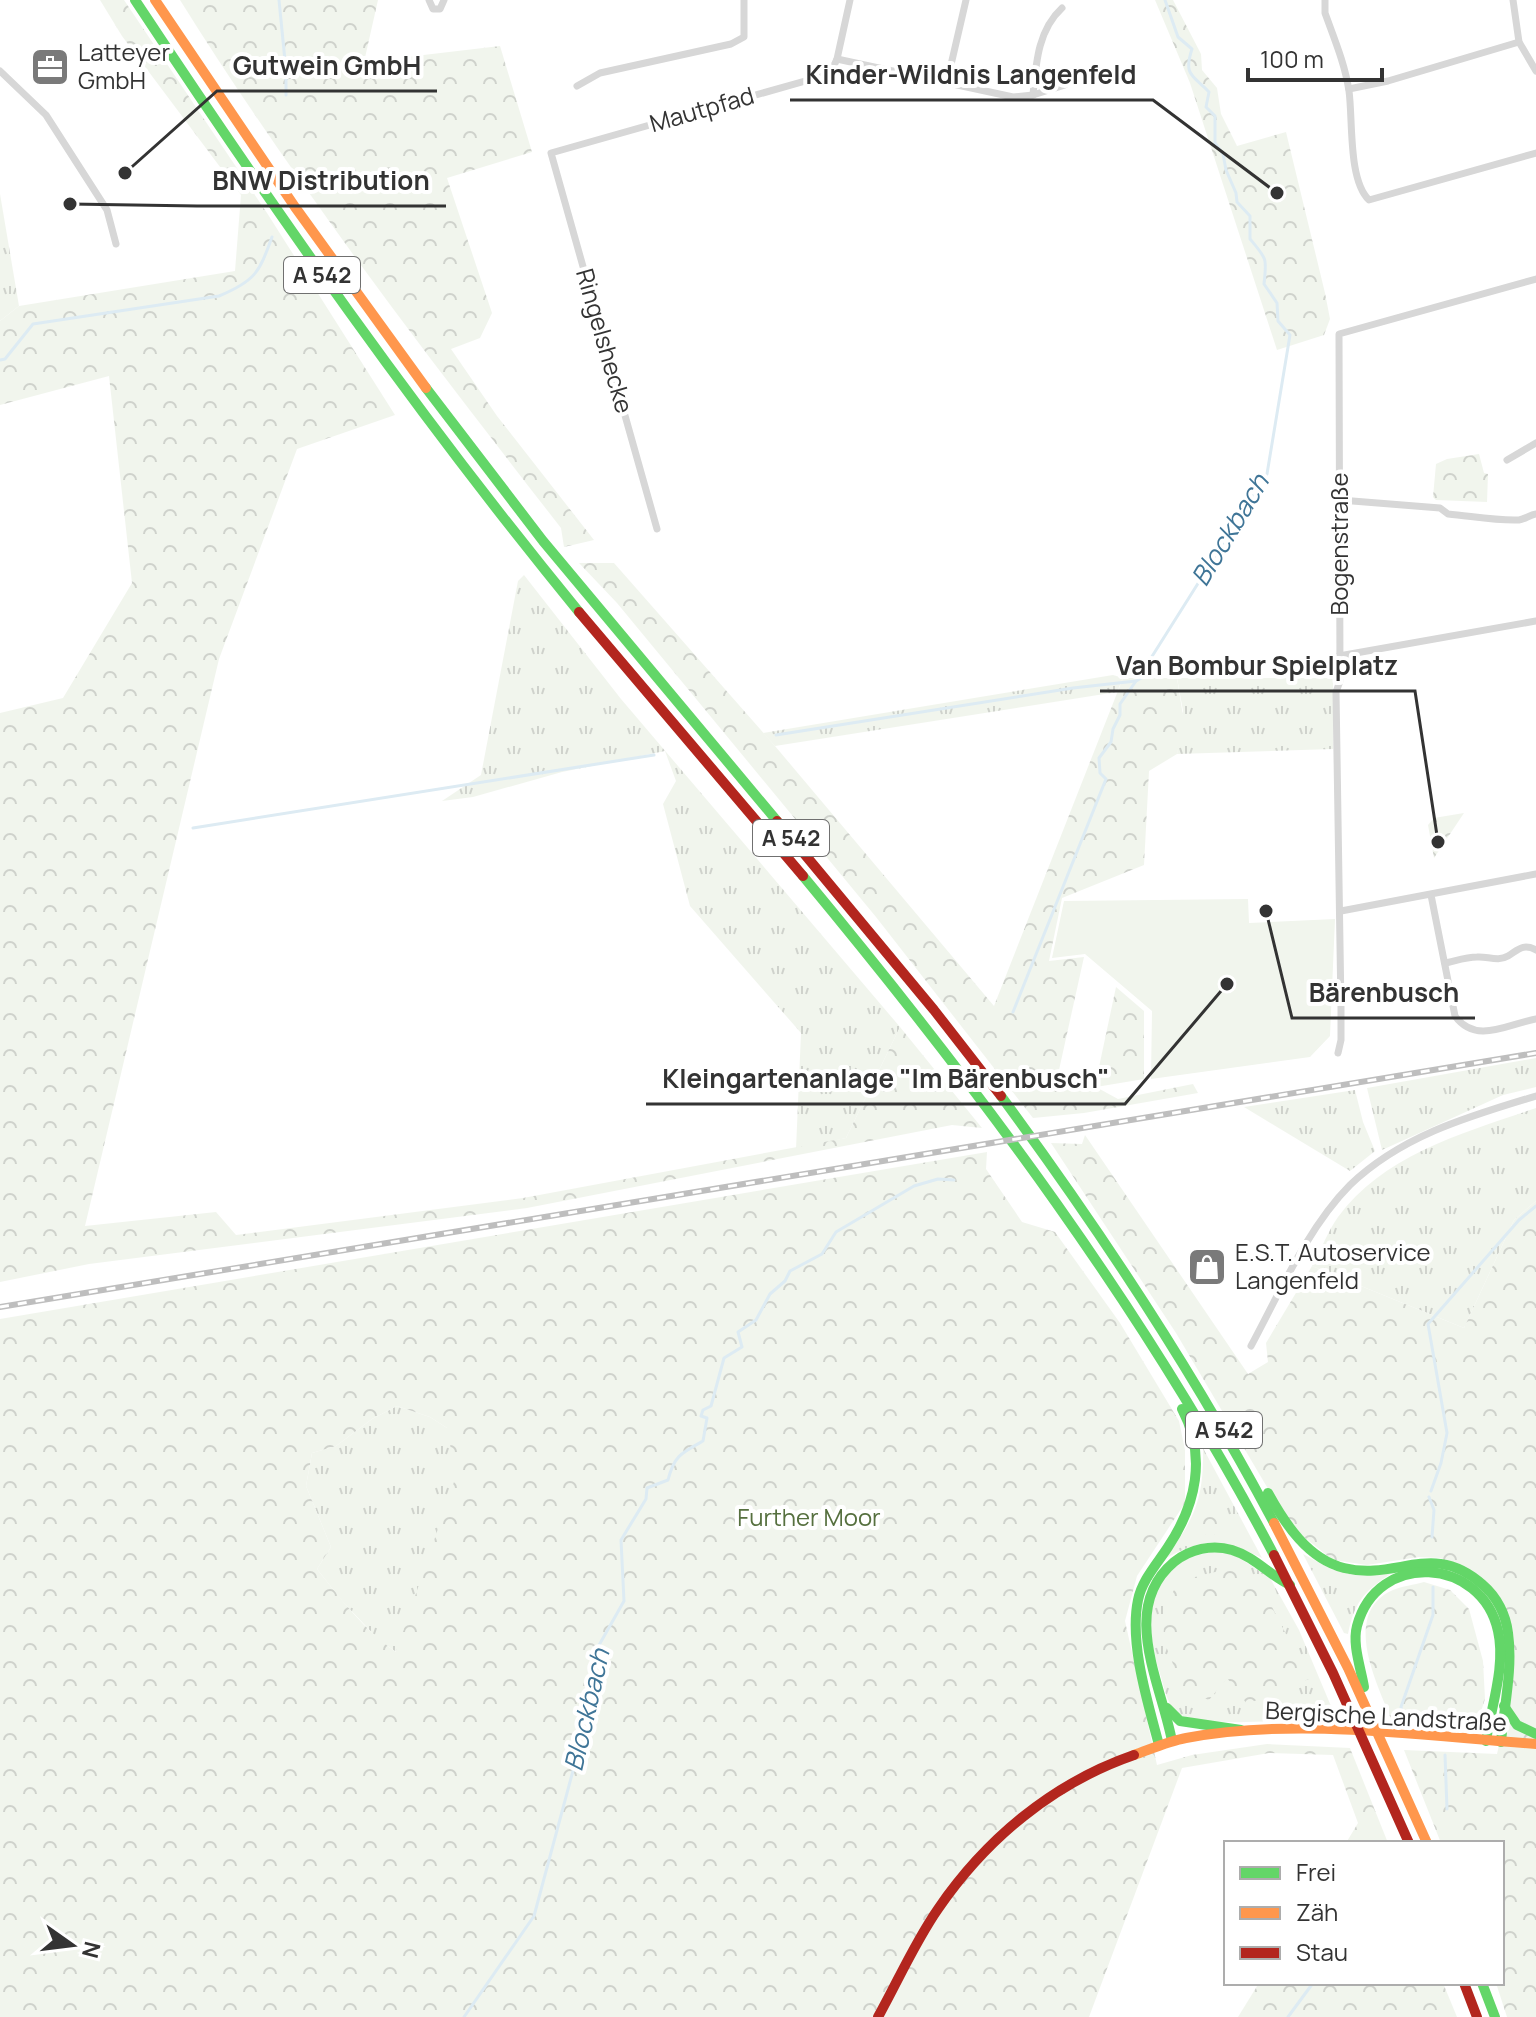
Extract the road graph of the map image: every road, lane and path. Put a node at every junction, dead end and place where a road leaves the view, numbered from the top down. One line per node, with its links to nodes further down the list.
1 (135, 0): 40 (main road, A 542)
2 (155, 0): 41 (main road, A 542)
3 (429, 0): 4 (street)
4 (444, 0)
5 (744, 0): 17 (street)
6 (850, 0): 12 (street)
7 (966, 0): 15 (street)
8 (1325, 0): 18 (street)
9 (1513, 0): 11 (street)
10 (1062, 8): 19 (street)
11 (1519, 42): 14 (street); 18 (street)
12 (837, 59): 15 (street); 20 (street, Mautpfad)
13 (0, 71): 22 (street)
14 (1536, 71)
15 (947, 82): 19 (street)
16 (1065, 85): 19 (street)
17 (577, 86)
18 (1349, 89): 21 (street)
19 (1033, 95)
20 (551, 153): 28 (street, Ringelshecke)
21 (1536, 153)
22 (116, 244)
23 (1536, 279): 26 (street, Bogenstraße)
24 (1536, 443): 25 (street)
25 (1507, 460)
26 (1340, 500): 27 (street); 30 (street, Bogenstraße)
27 (1536, 514)
28 (657, 529)
29 (1536, 621): 30 (street)
30 (1339, 656): 33 (street, Bogenstraße)
31 (1536, 874): 32 (street)
32 (1431, 895): 33 (street); 35 (street)
33 (1341, 911): 37 (street, Bogenstraße)
34 (1536, 950): 35 (street)
35 (1445, 963): 36 (street)
36 (1536, 1019)
37 (1338, 1053)
38 (1536, 1096): 39 (street)
39 (1251, 1346)
40 (1167, 1369): 42 (main road, A 542); 52 (main road)
41 (1227, 1435): 44 (main road, A 542); 45 (main road)
42 (1290, 1585): 43 (main road); 53 (main road, A 542)
43 (1164, 1703): 46 (main road); 48 (main road)
44 (1368, 1705): 49 (main road); 54 (main road, A 542)
45 (1504, 1705): 47 (main road); 50 (main road)
46 (1241, 1730): 48 (main road, Bergische Landstraße); 49 (main road, Bergische Landstraße)
47 (1536, 1734)
48 (1172, 1741): 52 (main road, Bergische Landstraße)
49 (1486, 1741): 50 (main road, Bergische Landstraße)
50 (1501, 1742): 51 (main road, Bergische Landstraße)
51 (1536, 1744)
52 (1159, 1745): 57 (main road, Bergische Landstraße)
53 (1408, 1841)
54 (1426, 1841)
55 (1465, 1985): 58 (main road)
56 (1483, 1985): 59 (main road)
57 (878, 2017)
58 (1477, 2017)
59 (1495, 2017)

